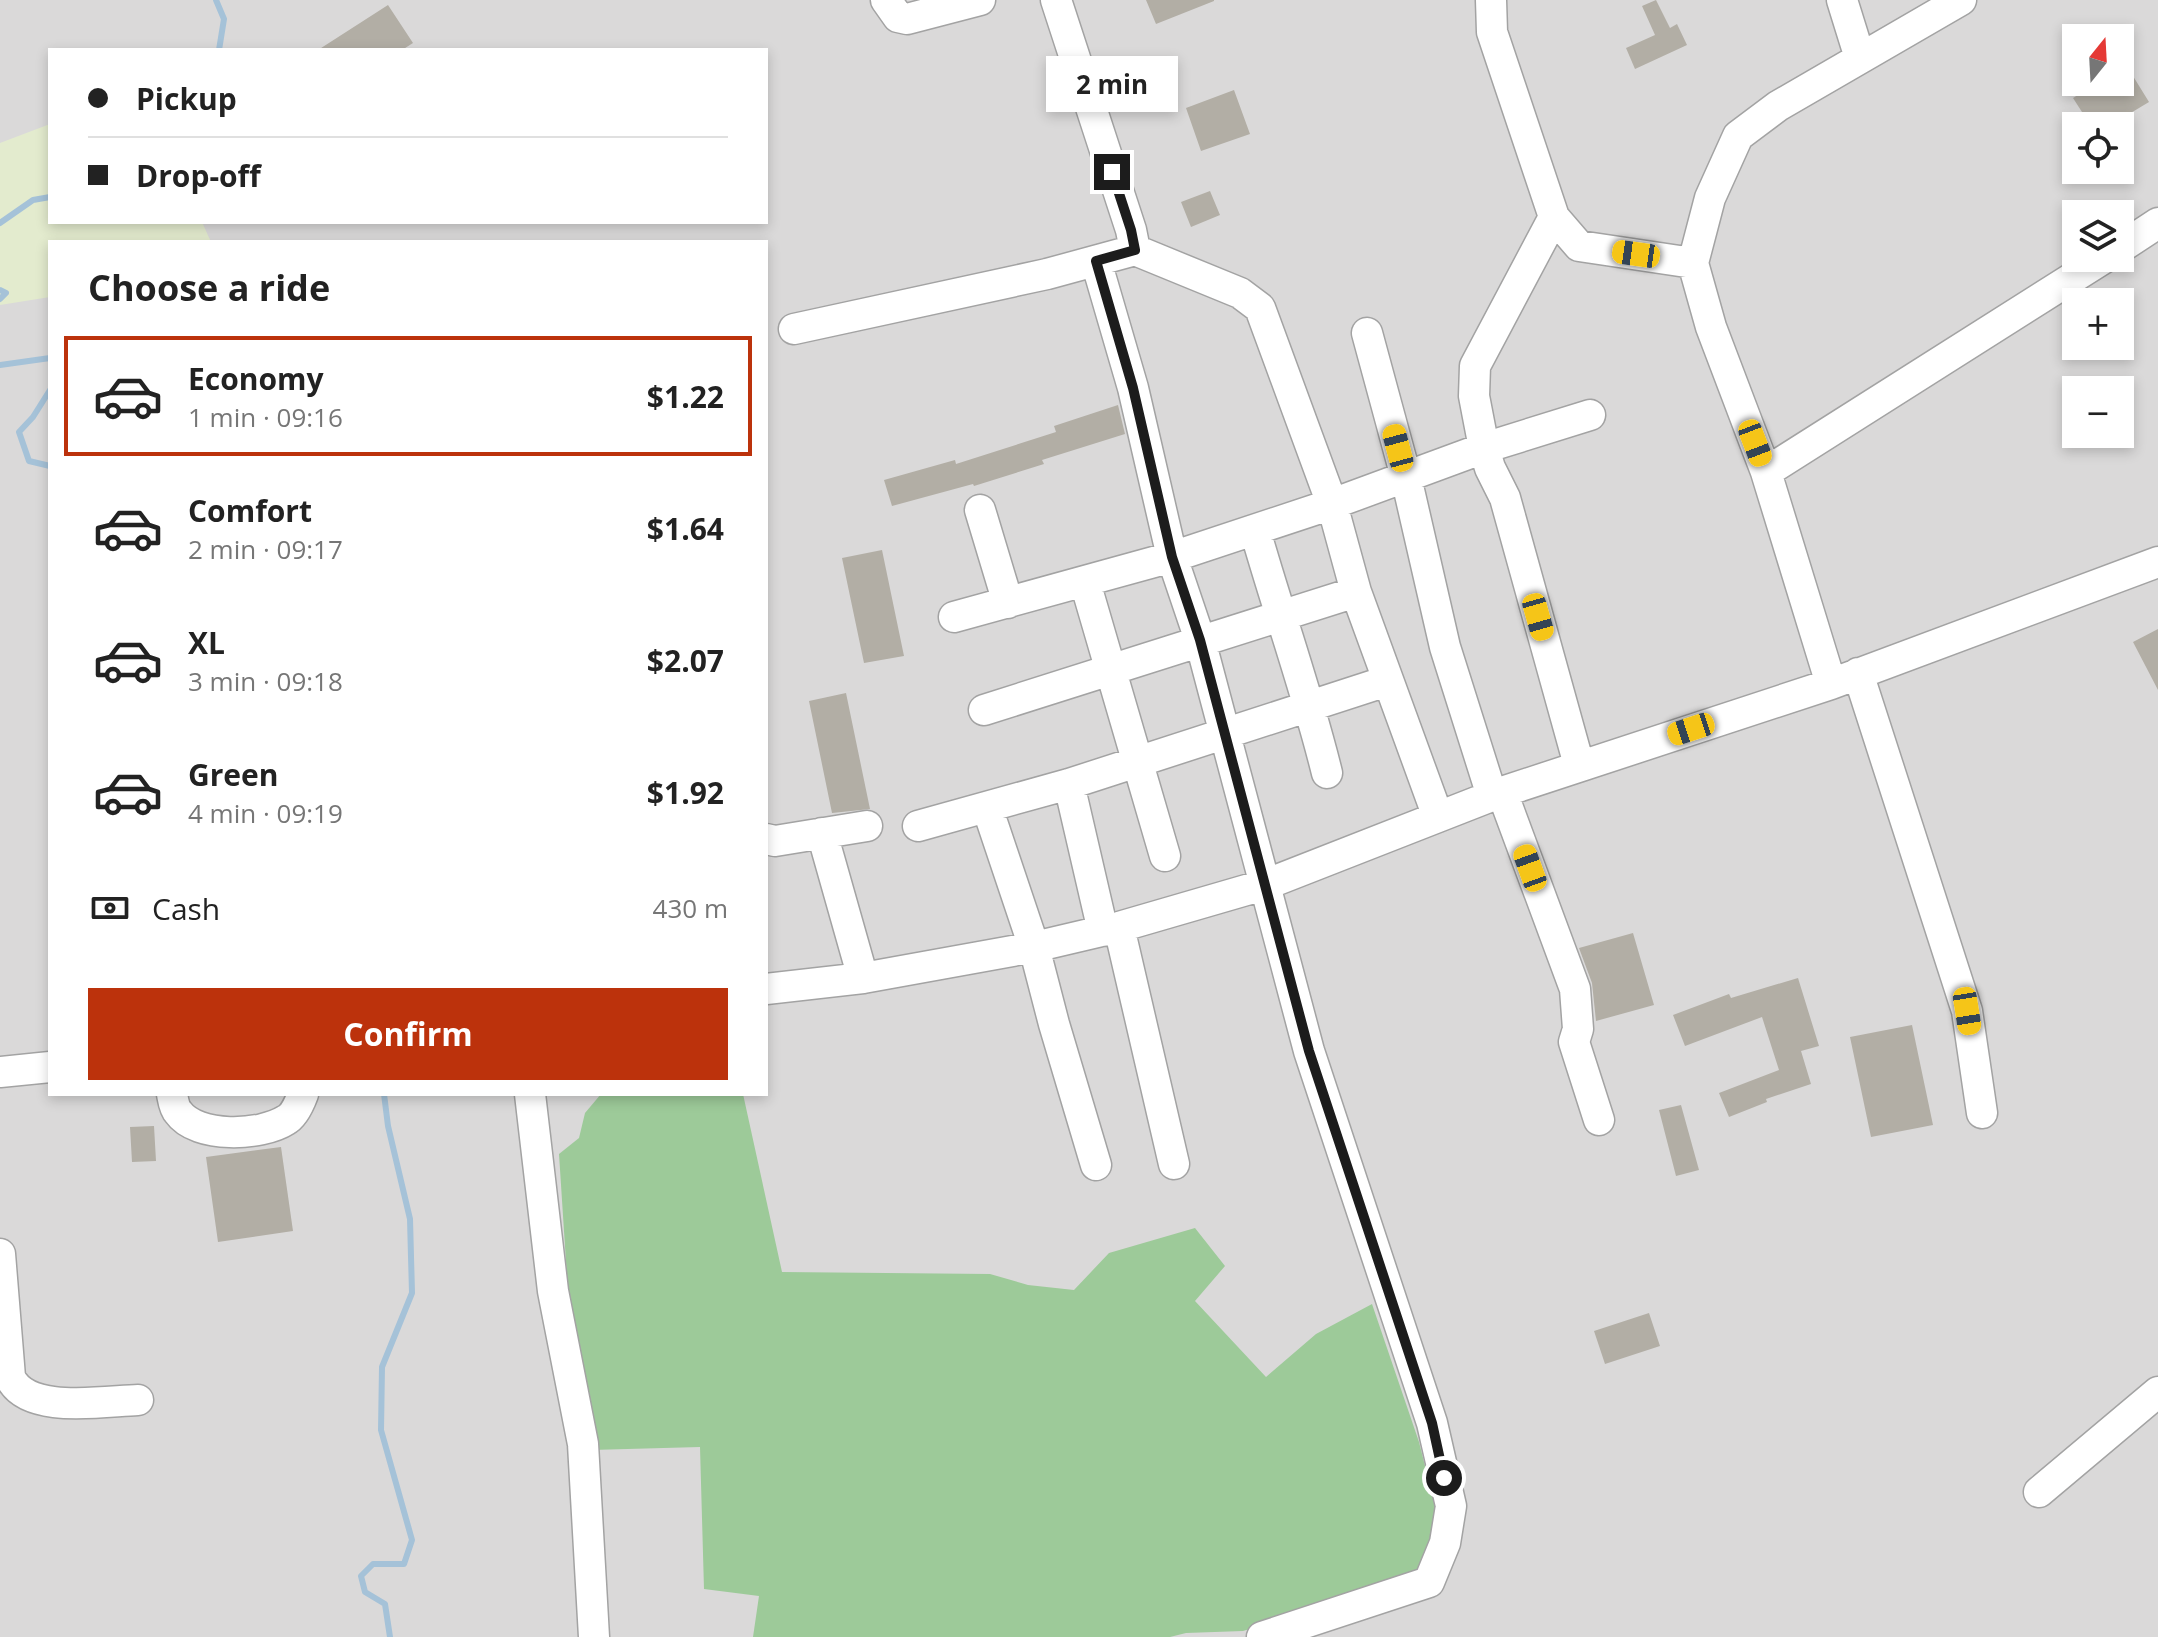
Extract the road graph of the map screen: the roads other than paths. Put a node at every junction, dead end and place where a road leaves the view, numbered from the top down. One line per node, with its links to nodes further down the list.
1 (886, 0): 2 (street)
2 (980, 0)
3 (1056, 0): 11 (street)
4 (1491, 0): 8 (street)
5 (1842, 0): 7 (street)
6 (1961, 0): 7 (street)
7 (1860, 58): 13 (street)
8 (1554, 217): 13 (street); 18 (street)
9 (2158, 223): 10 (street)
10 (2134, 239)
11 (1135, 250): 12 (street); 21 (street)
12 (1096, 261): 15 (street); 24 (street)
13 (1693, 263): 19 (street)
14 (2082, 272): 19 (street)
15 (794, 329)
16 (1367, 333): 20 (street)
17 (1590, 415): 18 (street)
18 (1484, 448): 20 (street); 39 (street)
19 (1766, 472): 33 (street)
20 (1406, 477): 21 (street); 42 (street)
21 (1332, 504): 23 (street); 27 (street)
22 (980, 510): 28 (street)
23 (1255, 530): 24 (street); 30 (street)
24 (1172, 557): 26 (street); 31 (street)
25 (2158, 562): 33 (street)
26 (1085, 582): 28 (street); 32 (street)
27 (1356, 592): 30 (street); 34 (street)
28 (1008, 603): 29 (street)
29 (954, 617)
30 (1280, 617): 31 (street); 35 (street)
31 (1200, 640): 32 (street); 37 (street)
32 (1109, 669): 36 (street); 38 (street)
33 (1845, 678): 39 (street); 60 (street)
34 (1387, 681): 35 (street); 44 (street)
35 (1310, 705): 37 (street); 40 (street)
36 (984, 710)
37 (1225, 732): 38 (street); 50 (street)
38 (1137, 760): 41 (street); 49 (street)
39 (1579, 765): 42 (street)
40 (1327, 773)
41 (1069, 784): 43 (street); 51 (street)
42 (1497, 794): 44 (street); 61 (street)
43 (987, 807): 46 (street); 52 (street)
44 (1438, 817): 50 (street)
45 (867, 826): 47 (street)
46 (918, 826)
47 (822, 833): 48 (street); 53 (street)
48 (768, 839)
49 (1165, 856)
50 (1267, 884): 51 (street); 69 (street)
51 (1111, 929): 52 (street); 62 (street)
52 (1034, 947): 53 (street); 63 (street)
53 (863, 978): 54 (street)
54 (768, 989)
55 (48, 1067): 56 (street)
56 (0, 1072)
57 (173, 1096): 58 (street)
58 (302, 1096)
59 (530, 1096): 68 (street)
60 (1982, 1113)
61 (1599, 1120)
62 (1174, 1164)
63 (1096, 1165)
64 (0, 1254): 66 (street)
65 (2158, 1392): 67 (street)
66 (138, 1400)
67 (2039, 1492)
68 (594, 1637)
69 (1262, 1637)

